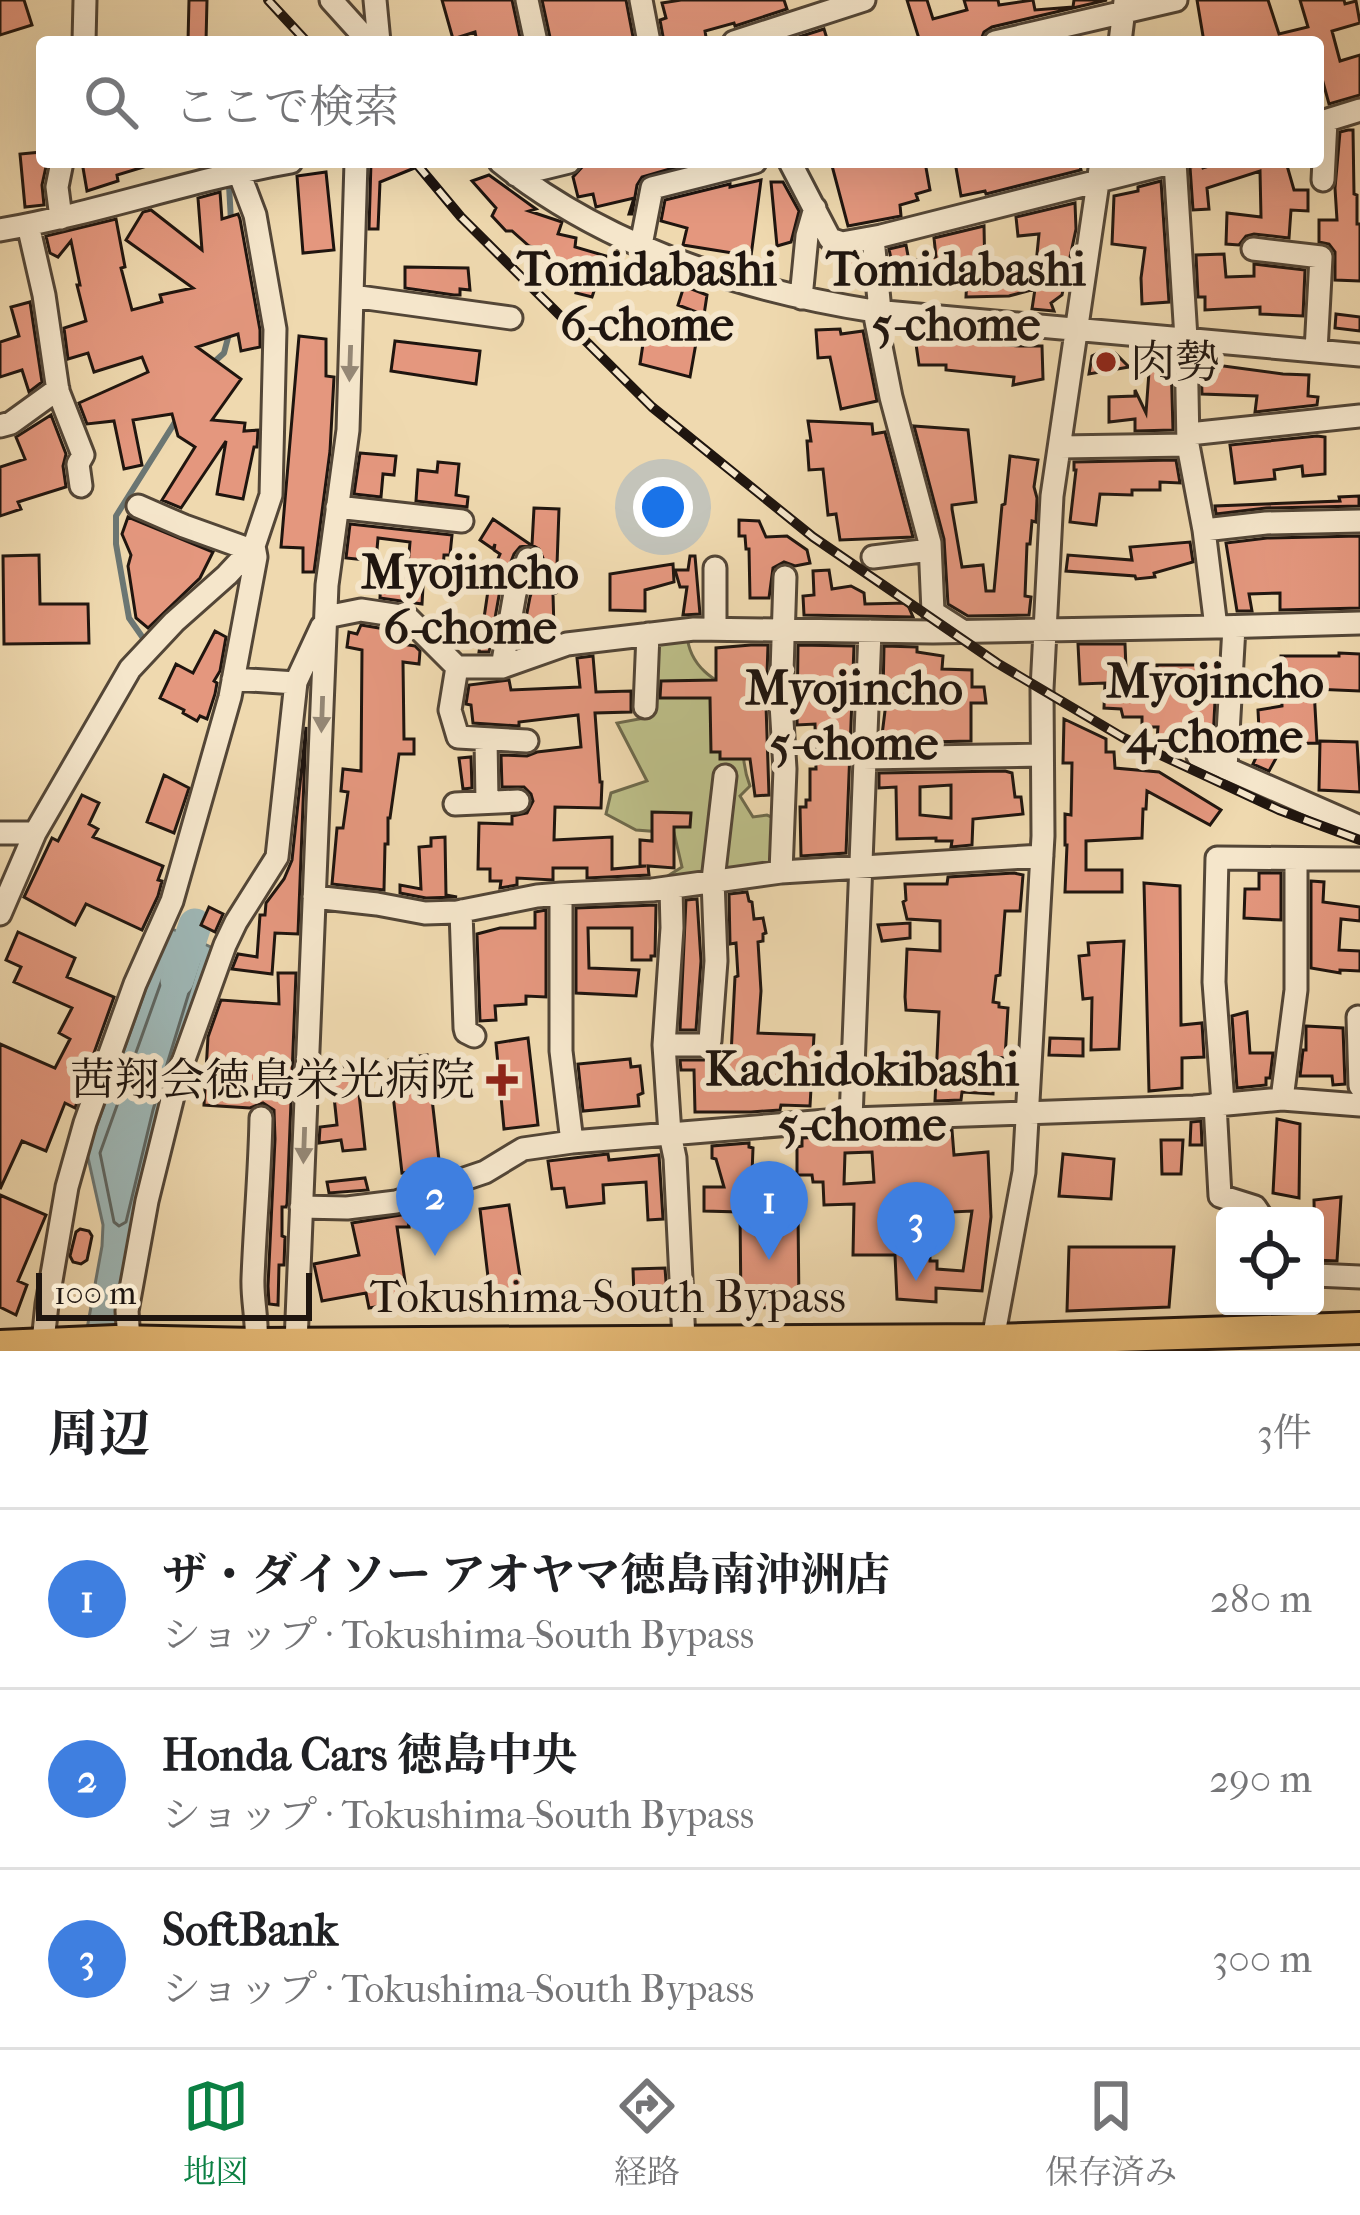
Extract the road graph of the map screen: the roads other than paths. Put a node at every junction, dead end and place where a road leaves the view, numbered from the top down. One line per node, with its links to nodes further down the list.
1 (85, 0): 9 (street)
2 (331, 0): 10 (street)
3 (375, 0): 11 (street)
4 (526, 0): 12 (street)
5 (641, 0): 13 (street)
6 (864, 0): 14 (street)
7 (1176, 0): 8 (street)
8 (1125, 7): 15 (street)
9 (84, 36)
10 (364, 36)
11 (378, 36)
12 (535, 36)
13 (649, 36)
14 (754, 36)
15 (1017, 36)
16 (1360, 110): 17 (street)
17 (1324, 121)
18 (61, 168): 30 (street)
19 (231, 168): 30 (street)
20 (239, 168): 55 (street)
21 (356, 168): 36 (street)
22 (731, 168): 34 (street)
23 (793, 168): 29 (street)
24 (1174, 168): 41 (street)
25 (1323, 168): 28 (street)
26 (508, 169): 34 (street)
27 (1100, 172): 33 (street); 40 (street)
28 (1323, 180)
29 (815, 208): 33 (street); 37 (street)
30 (61, 218): 31 (street)
31 (28, 225): 32 (street); 44 (street)
32 (0, 230)
33 (873, 238): 38 (street)
34 (640, 245): 37 (street)
35 (1252, 249): 42 (street)
36 (352, 296): 39 (street); 51 (street, one-way to 51)
37 (801, 298): 38 (street)
38 (877, 311): 40 (street); 56 (street)
39 (512, 318)
40 (1076, 328): 41 (street); 48 (street)
41 (1186, 338): 42 (street); 47 (street)
42 (1316, 351): 43 (street)
43 (1360, 355)
44 (58, 389): 46 (street); 49 (street)
45 (1360, 416): 47 (street)
46 (0, 426)
47 (1188, 440): 48 (street); 54 (street)
48 (1060, 447): 64 (street)
49 (81, 486)
50 (138, 506): 55 (street)
51 (338, 507): 52 (street); 61 (street)
52 (462, 521)
53 (1360, 521): 54 (street)
54 (1204, 530): 63 (street)
55 (252, 548): 72 (street); 87 (street)
56 (930, 550): 57 (street); 67 (street)
57 (873, 557)
58 (528, 559): 70 (street)
59 (716, 568): 65 (street)
60 (785, 577): 66 (street)
61 (326, 619): 71 (street); 73 (street); 96 (street, one-way to 96)
62 (1360, 623): 63 (street)
63 (1226, 627): 64 (street); 80 (street)
64 (1044, 628): 67 (street); 77 (street)
65 (715, 629): 66 (street); 69 (street)
66 (782, 629): 68 (street); 92 (street)
67 (961, 630): 68 (street)
68 (870, 631): 79 (street)
69 (647, 634): 70 (street); 74 (street)
70 (502, 667): 71 (street)
71 (458, 668): 75 (street)
72 (233, 679): 73 (street); 123 (street)
73 (296, 683): 118 (street)
74 (645, 707)
75 (486, 739): 76 (street); 82 (street)
76 (527, 741)
77 (1042, 755): 79 (street); 88 (street)
78 (1198, 757): 80 (street)
79 (863, 758): 91 (street)
80 (1226, 770): 85 (street)
81 (724, 776): 93 (street)
82 (487, 801): 83 (street); 84 (street)
83 (518, 801)
84 (455, 804)
85 (1360, 827)
86 (0, 832): 87 (street)
87 (35, 833): 98 (street)
88 (1042, 856): 91 (street); 106 (street)
89 (1296, 860): 90 (street); 103 (street); 104 (street)
90 (1360, 860)
91 (861, 866): 92 (street); 108 (street)
92 (781, 872): 93 (street)
93 (713, 880): 94 (street); 101 (street)
94 (671, 888): 95 (street); 101 (street)
95 (561, 895): 97 (street); 110 (street)
96 (314, 897): 97 (street); 112 (street, one-way to 112)
97 (461, 911): 100 (street)
98 (0, 914)
99 (1358, 1016): 102 (street)
100 (474, 1036)
101 (664, 1045): 109 (street)
102 (1360, 1086)
103 (1282, 1099): 104 (street); 105 (street)
104 (1219, 1104): 106 (street); 111 (street)
105 (1360, 1105)
106 (1027, 1113): 108 (street); 122 (street)
107 (261, 1118): 119 (street)
108 (850, 1119): 109 (street)
109 (670, 1134): 110 (street); 117 (street)
110 (572, 1142): 112 (street)
111 (1255, 1207)
112 (302, 1208): 120 (street)
113 (1324, 1275): 114 (street)
114 (1360, 1277)
115 (1304, 1318): 116 (highway, Tokushima-South Bypass); 122 (highway, Tokushima-South Bypass)
116 (1360, 1328)
117 (684, 1340): 120 (highway, Tokushima-South Bypass); 122 (highway, Tokushima-South Bypass)
118 (122, 1341): 119 (highway, Tokushima-South Bypass); 123 (highway, Tokushima-South Bypass)
119 (256, 1343): 120 (highway, Tokushima-South Bypass)
120 (296, 1343)
121 (0, 1346): 123 (highway, Tokushima-South Bypass)
122 (992, 1346)
123 (42, 1347)

